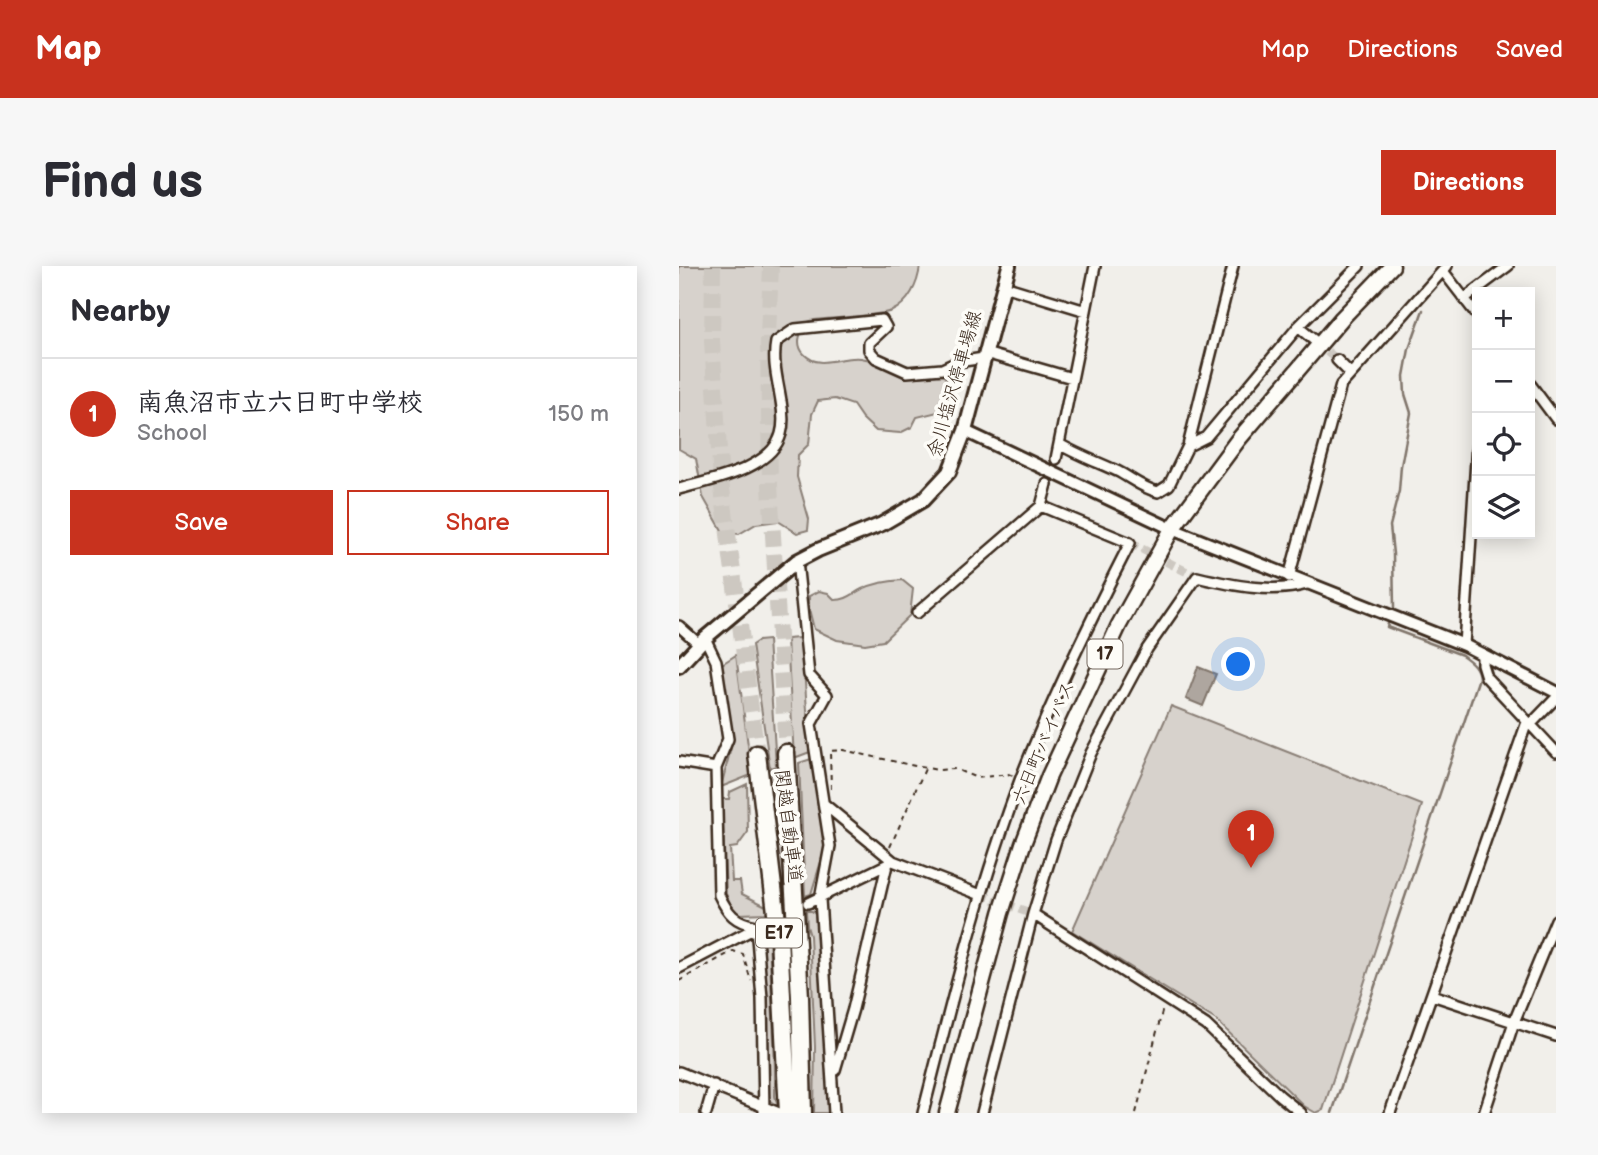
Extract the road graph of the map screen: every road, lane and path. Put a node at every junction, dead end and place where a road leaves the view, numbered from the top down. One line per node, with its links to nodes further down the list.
1 (1009, 266): 8 (main road, 余川塩沢停車場線)
2 (1095, 266): 11 (street)
3 (1233, 266): 22 (street)
4 (1359, 266): 12 (street)
5 (1392, 266): 28 (highway, 六日町バイパス / 17)
6 (1508, 266): 9 (street)
7 (1445, 268): 9 (street); 16 (street)
8 (1004, 286): 11 (street); 14 (main road, 余川塩沢停車場線)
9 (1465, 298): 10 (street)
10 (1472, 308)
11 (1086, 311): 17 (street)
12 (1298, 327): 13 (street); 22 (street)
13 (1315, 341)
14 (984, 356): 17 (street); 20 (main road, 余川塩沢停車場線); 26 (street)
15 (1337, 360): 16 (street)
16 (1350, 373): 30 (street)
17 (1072, 378): 21 (street)
18 (1535, 391): 19 (street)
19 (1556, 419)
20 (965, 431): 28 (street); 29 (main road, 余川塩沢停車場線)
21 (1059, 444): 22 (street); 23 (street)
22 (1188, 446)
23 (1056, 459)
24 (1475, 476): 35 (street)
25 (1047, 484): 27 (street)
26 (679, 489)
27 (1041, 506): 32 (street); 47 (street)
28 (1173, 529): 30 (street); 74 (highway, 六日町バイパス / 17)
29 (797, 561): 34 (main road, 余川塩沢停車場線); 48 (street)
30 (1289, 577): 31 (street)
31 (1307, 584): 35 (street); 54 (street)
32 (917, 613)
33 (679, 626): 34 (street)
34 (702, 641): 37 (main road, 余川塩沢停車場線); 45 (street)
35 (1464, 645): 36 (street)
36 (1482, 654): 38 (street); 40 (street)
37 (679, 666)
38 (1556, 692)
39 (1556, 698): 40 (street)
40 (1528, 724): 42 (street); 59 (street)
41 (786, 752): 71 (highway, 関越自動車道 / E17)
42 (1556, 752)
43 (757, 754): 70 (highway, 関越自動車道 / E17)
44 (679, 762): 45 (street)
45 (716, 768): 56 (street)
46 (925, 768): 47 (path); 49 (path); 50 (path)
47 (1022, 775): 51 (street)
48 (824, 804): 49 (street); 52 (street)
49 (832, 810): 50 (street)
50 (889, 860): 51 (street); 52 (street); 65 (street)
51 (981, 895): 73 (street)
52 (820, 899): 53 (street); 65 (street)
53 (808, 903)
54 (1033, 914): 60 (street); 75 (street)
55 (1556, 920): 62 (street)
56 (760, 925): 57 (street); 61 (street)
57 (679, 968)
58 (679, 981): 61 (path)
59 (1432, 995): 62 (street); 78 (street)
60 (1165, 997): 76 (path); 77 (street)
61 (762, 998): 67 (street)
62 (1514, 1022): 63 (street); 79 (street)
63 (1556, 1036)
64 (679, 1072): 66 (street)
65 (833, 1078): 72 (street)
66 (714, 1085): 67 (street); 68 (street)
67 (764, 1110): 69 (street)
68 (706, 1113)
69 (779, 1113)
70 (788, 1113)
71 (803, 1113)
72 (834, 1113)
73 (923, 1113)
74 (947, 1113)
75 (982, 1113)
76 (1136, 1113)
77 (1301, 1113)
78 (1390, 1113)
79 (1484, 1113)

